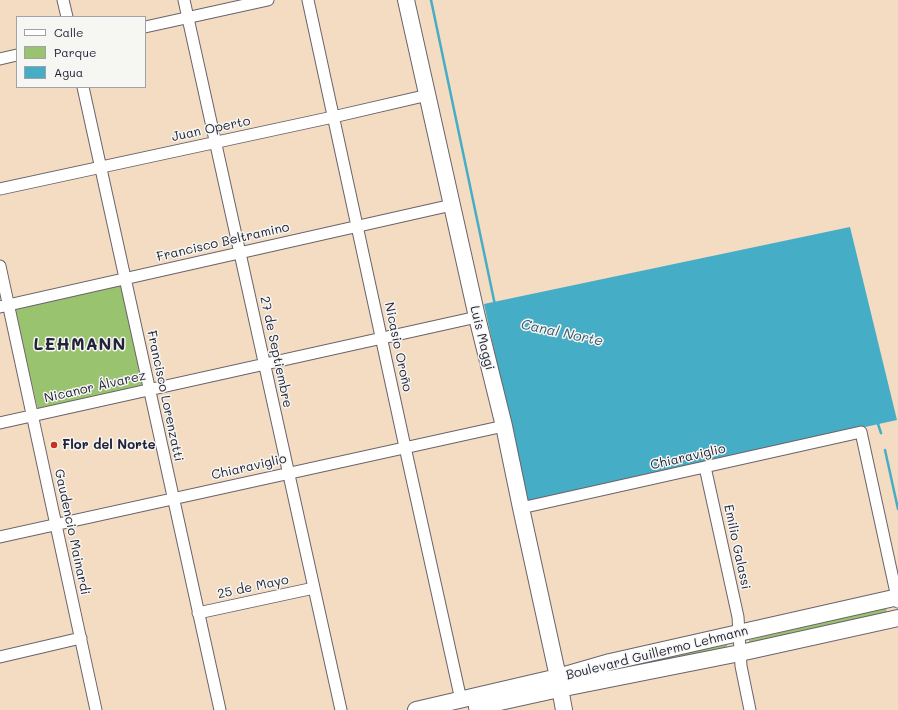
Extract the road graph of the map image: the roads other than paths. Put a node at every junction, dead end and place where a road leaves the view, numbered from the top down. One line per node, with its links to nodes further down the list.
1 (63, 0): 6 (street)
2 (184, 0): 7 (street, 27 de Septiembre)
3 (268, 0): 7 (street)
4 (308, 0): 13 (street, Nicasio Oroño)
5 (406, 0): 12 (main road, Luis Maggi)
6 (67, 16)
7 (188, 17): 8 (street); 14 (street, 27 de Septiembre)
8 (146, 27)
9 (16, 55): 10 (street)
10 (0, 59)
11 (83, 88): 15 (street, Francisco Lorenzatti)
12 (428, 95): 13 (street, Juan Operto); 17 (main road, Luis Maggi)
13 (333, 117): 14 (street, Juan Operto); 18 (street, Nicasio Oroño)
14 (216, 142): 15 (street, Juan Operto); 19 (street, 27 de Septiembre)
15 (101, 166): 16 (street, Juan Operto); 21 (street, Francisco Lorenzatti)
16 (0, 189)
17 (452, 205): 18 (street, Francisco Beltramino); 23 (main road, Luis Maggi)
18 (356, 227): 19 (street, Francisco Beltramino); 24 (street, Nicasio Oroño)
19 (240, 253): 21 (street, Francisco Beltramino); 25 (street, 27 de Septiembre)
20 (0, 266): 22 (street, Gaudencio Mainardi)
21 (125, 279): 22 (street, Francisco Beltramino); 26 (street, Francisco Lorenzatti)
22 (4, 306): 27 (street, Gaudencio Mainardi)
23 (477, 317): 24 (street, Nicanor Álvarez); 29 (main road, Luis Maggi)
24 (382, 338): 25 (street, Nicanor Álvarez); 30 (street, Nicasio Oroño)
25 (264, 364): 26 (street, Nicanor Álvarez); 32 (street, 27 de Septiembre)
26 (150, 390): 27 (street, Nicanor Álvarez); 33 (street, Francisco Lorenzatti)
27 (33, 415): 28 (street, Nicanor Álvarez); 35 (street, Gaudencio Mainardi)
28 (0, 423)
29 (504, 426): 30 (street, Chiaraviglio); 34 (main road, Luis Maggi)
30 (405, 447): 32 (street, Chiaraviglio); 46 (street, Nicasio Oroño)
31 (705, 467): 34 (street, Chiaraviglio); 38 (street, Chiaraviglio); 41 (street, Emilio Galassi)
32 (288, 472): 33 (street, Chiaraviglio); 37 (street, 27 de Septiembre)
33 (174, 499): 35 (street, Chiaraviglio); 39 (street, Francisco Lorenzatti)
34 (521, 508): 45 (main road, Luis Maggi)
35 (56, 524): 36 (street, Chiaraviglio); 42 (street, Gaudencio Mainardi)
36 (0, 537)
37 (314, 588): 39 (street, 25 de Mayo); 49 (street, 27 de Septiembre)
38 (898, 599): 41 (main road, Boulevard Guillermo Lehmann)
39 (198, 613): 48 (street, Francisco Lorenzatti)
40 (898, 618): 43 (main road, Boulevard Guillermo Lehmann)
41 (740, 632): 43 (street, Emilio Galassi); 45 (main road, Boulevard Guillermo Lehmann)
42 (81, 638): 44 (street); 47 (street, Gaudencio Mainardi)
43 (740, 653): 45 (main road, Boulevard Guillermo Lehmann); 52 (street, Emilio Galassi)
44 (0, 657)
45 (559, 683): 46 (main road, Boulevard Guillermo Lehmann); 51 (main road, Luis Maggi)
46 (463, 705): 50 (main road, Boulevard Guillermo Lehmann)
47 (96, 710)
48 (220, 710)
49 (341, 710)
50 (416, 710)
51 (564, 710)
52 (750, 710)

